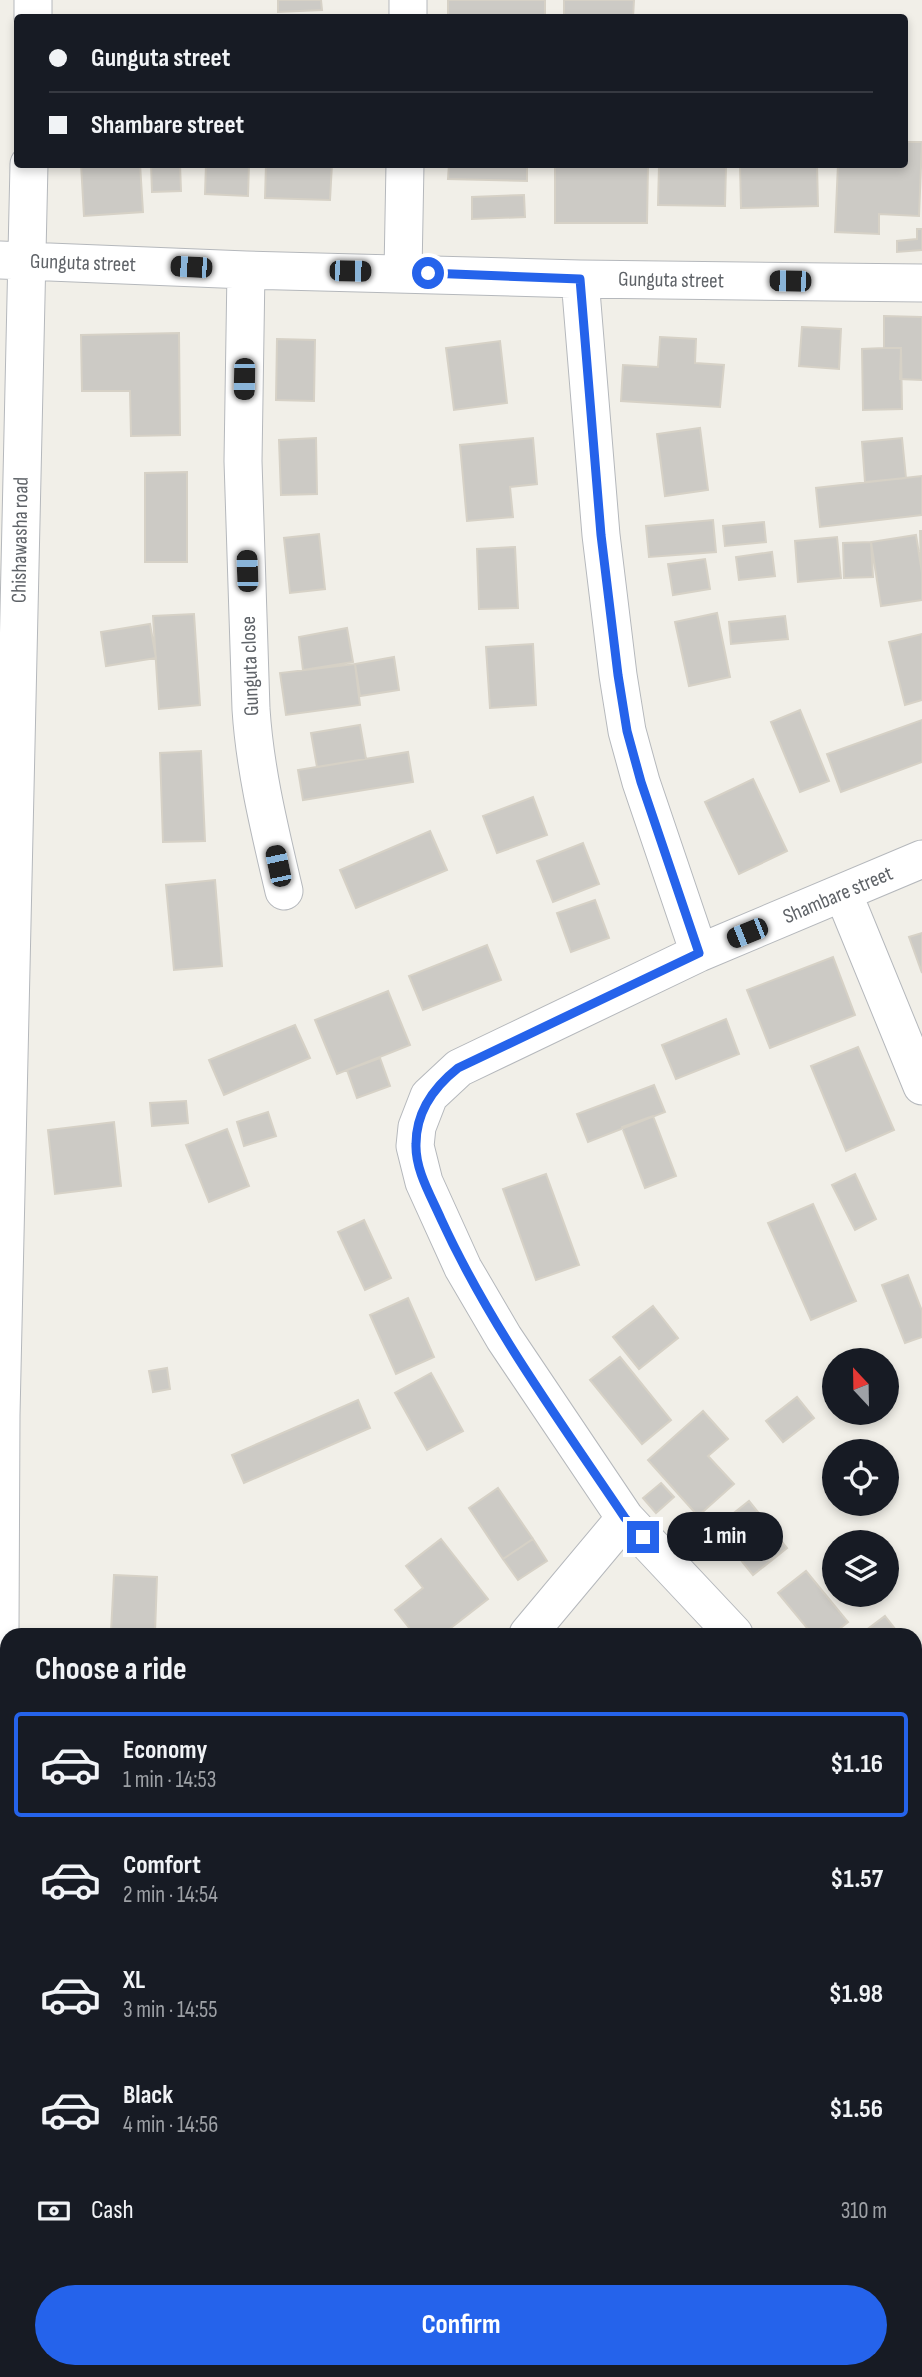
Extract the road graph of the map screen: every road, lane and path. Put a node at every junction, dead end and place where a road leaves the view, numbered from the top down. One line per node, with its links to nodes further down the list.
1 (28, 168): 3 (street, Chishawasha road)
2 (405, 168): 5 (street)
3 (13, 260): 4 (street, Gunguta street); 14 (street, Chishawasha road)
4 (246, 270): 5 (street, Gunguta street); 9 (street, Gunguta close)
5 (402, 272): 6 (street, Gunguta street)
6 (580, 279): 7 (street, Gunguta street); 11 (street)
7 (922, 283)
8 (922, 859): 10 (street, Shambare street)
9 (284, 891)
10 (843, 893): 11 (street, Shambare street); 12 (street)
11 (699, 953): 13 (street, Shambare street)
12 (922, 1086)
13 (625, 1518): 15 (street); 16 (street, Shambare street)
14 (0, 1628)
15 (533, 1628)
16 (727, 1628)

